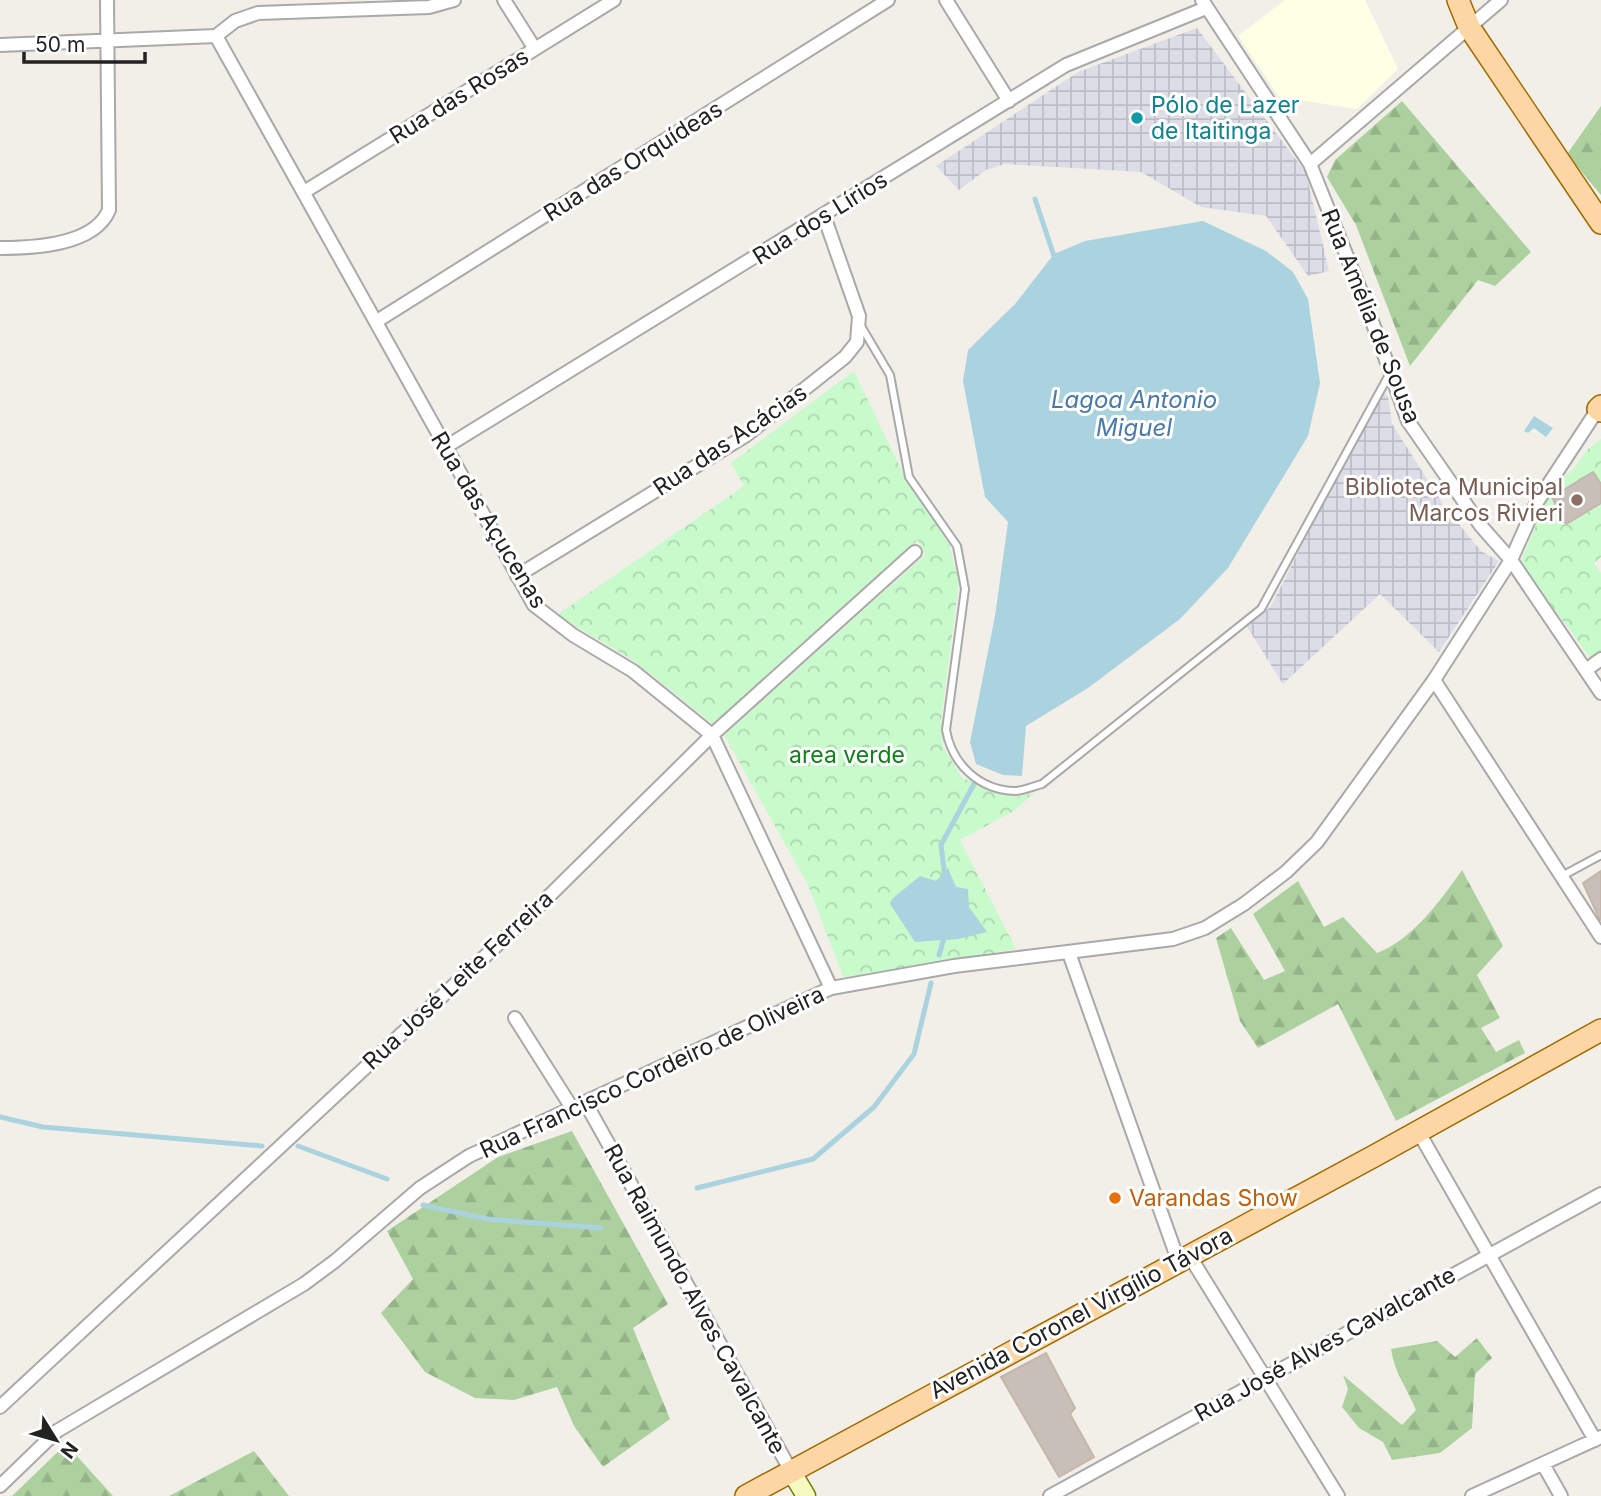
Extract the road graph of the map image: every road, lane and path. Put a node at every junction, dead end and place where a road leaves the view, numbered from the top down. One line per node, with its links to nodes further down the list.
1 (107, 0): 12 (street)
2 (454, 0): 11 (street)
3 (504, 0): 14 (street)
4 (614, 0): 14 (street, Rua das Rosas)
5 (888, 0): 21 (street, Rua das Orquídeas)
6 (946, 0): 15 (street)
7 (1458, 0): 10 (main road)
8 (1501, 0): 10 (street)
9 (1204, 4): 15 (street, Rua dos Lírios); 16 (street, Rua Amélia de Sousa)
10 (1469, 27): 16 (street); 19 (main road)
11 (216, 36): 12 (street); 17 (street, Rua das Açucenas)
12 (109, 43): 13 (street); 20 (street)
13 (0, 45)
14 (535, 48): 17 (street, Rua das Rosas)
15 (1009, 101): 18 (street, Rua dos Lírios)
16 (1310, 164): 23 (street, Rua Amélia de Sousa)
17 (304, 192): 21 (street, Rua das Açucenas)
18 (824, 216): 22 (street); 25 (street, Rua dos Lírios)
19 (1601, 223)
20 (0, 248)
21 (377, 321): 25 (street, Rua das Açucenas)
22 (861, 325): 23 (lane); 28 (street, Rua das Acácias)
23 (1390, 373): 27 (street, Rua Amélia de Sousa)
24 (1600, 409): 27 (street, Rua Francisco Cordeiro de Oliveira)
25 (444, 448): 28 (street, Rua das Açucenas)
26 (915, 552): 33 (street, Rua José Leite Ferreira)
27 (1511, 560): 30 (street, Rua Amélia de Sousa); 31 (street, Rua Francisco Cordeiro de Oliveira)
28 (517, 576): 33 (street, Rua das Açucenas)
29 (1601, 659): 30 (street)
30 (1586, 670): 32 (street, Rua Amélia de Sousa)
31 (1434, 680): 35 (street); 37 (street, Rua Francisco Cordeiro de Oliveira)
32 (1601, 692)
33 (712, 734): 38 (street, Rua das Açucenas); 48 (street, Rua José Leite Ferreira)
34 (1601, 855): 35 (lane)
35 (1562, 876): 36 (street)
36 (1601, 937)
37 (1069, 953): 38 (street, Rua Francisco Cordeiro de Oliveira); 46 (street)
38 (831, 988): 41 (street, Rua Francisco Cordeiro de Oliveira)
39 (515, 1018): 42 (street)
40 (1601, 1030): 43 (main road, Avenida Coronel Virgílio Távora)
41 (585, 1102): 42 (street, Rua Francisco Cordeiro de Oliveira); 51 (street, Rua Raimundo Alves Cavalcante)
42 (572, 1108): 52 (street, Rua Francisco Cordeiro de Oliveira)
43 (1418, 1131): 45 (street); 46 (main road, Avenida Coronel Virgílio Távora)
44 (1601, 1194): 45 (street, Rua José Alves Cavalcante)
45 (1490, 1254): 47 (street, Rua José Alves Cavalcante); 49 (street)
46 (1183, 1257): 47 (street); 51 (main road, Avenida Coronel Virgílio Távora)
47 (1264, 1378): 55 (street, Rua José Alves Cavalcante); 56 (street)
48 (0, 1407)
49 (1598, 1438): 50 (street)
50 (1543, 1464): 57 (street); 58 (street)
51 (791, 1471): 53 (main road, Avenida Coronel Virgílio Távora); 54 (street, Rua Raimundo Alves Cavalcante)
52 (0, 1486)
53 (746, 1496)
54 (806, 1496)
55 (1050, 1496)
56 (1338, 1496)
57 (1472, 1496)
58 (1561, 1496)

